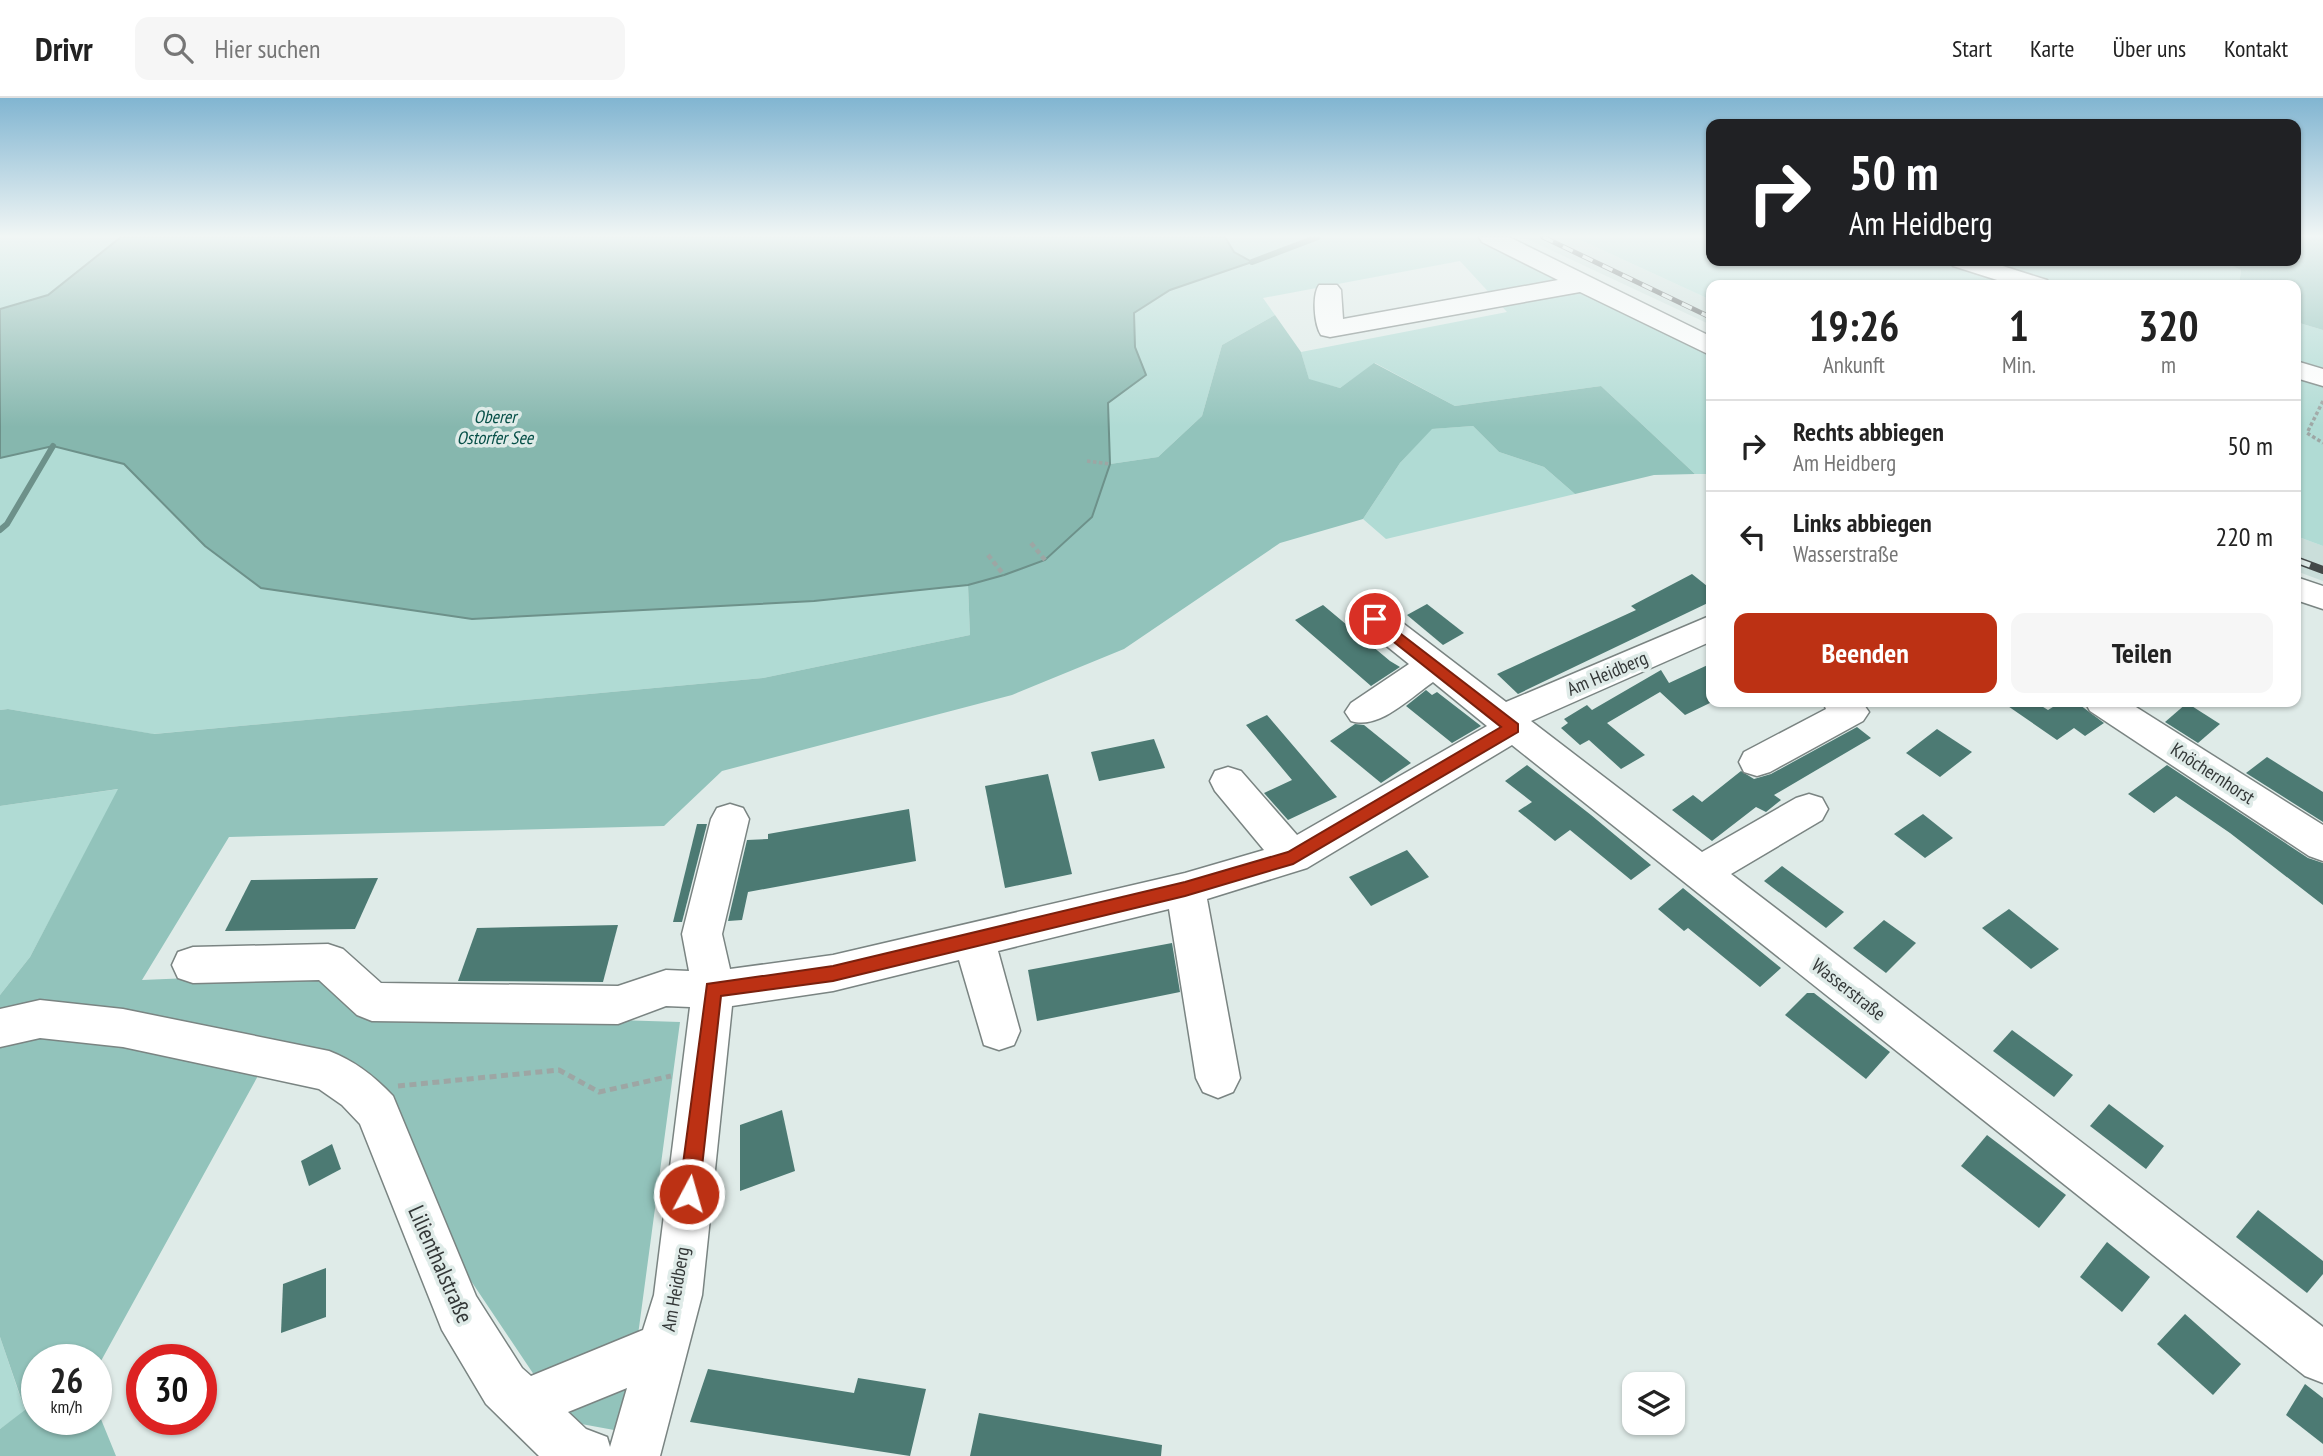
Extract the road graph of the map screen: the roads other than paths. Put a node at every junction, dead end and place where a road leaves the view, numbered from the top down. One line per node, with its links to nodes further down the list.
1 (1329, 300): 2 (street)
2 (1490, 300)
3 (1615, 300): 4 (street)
4 (1706, 345)
5 (2301, 371): 6 (street)
6 (2323, 378)
7 (2301, 590): 8 (street)
8 (2323, 598)
9 (1375, 619): 11 (street, Wasserstraße)
10 (1706, 629): 15 (street, Am Heidberg)
11 (1433, 665): 14 (street); 15 (street, Wasserstraße)
12 (1845, 707): 16 (street)
13 (2110, 707): 20 (street, Knöchernhorst)
14 (1363, 712)
15 (1507, 723): 21 (street, Am Heidberg); 22 (street, Wasserstraße)
16 (1757, 762)
17 (1228, 781): 21 (street)
18 (1809, 809): 22 (street)
19 (730, 819): 26 (street)
20 (2323, 845)
21 (1293, 857): 23 (street, Am Heidberg)
22 (1699, 873): 31 (street, Wasserstraße)
23 (1185, 889): 24 (street, Am Heidberg); 29 (street)
24 (974, 939): 26 (street, Am Heidberg); 28 (street)
25 (193, 965): 26 (street)
26 (713, 990): 30 (street, Am Heidberg)
27 (0, 1028): 32 (street, Lilienthalstraße)
28 (999, 1031)
29 (1218, 1078)
30 (664, 1347): 32 (street, Am Heidberg); 34 (street, Am Heidberg)
31 (2323, 1358)
32 (524, 1405): 33 (street, Lilienthalstraße)
33 (588, 1456)
34 (634, 1456)

